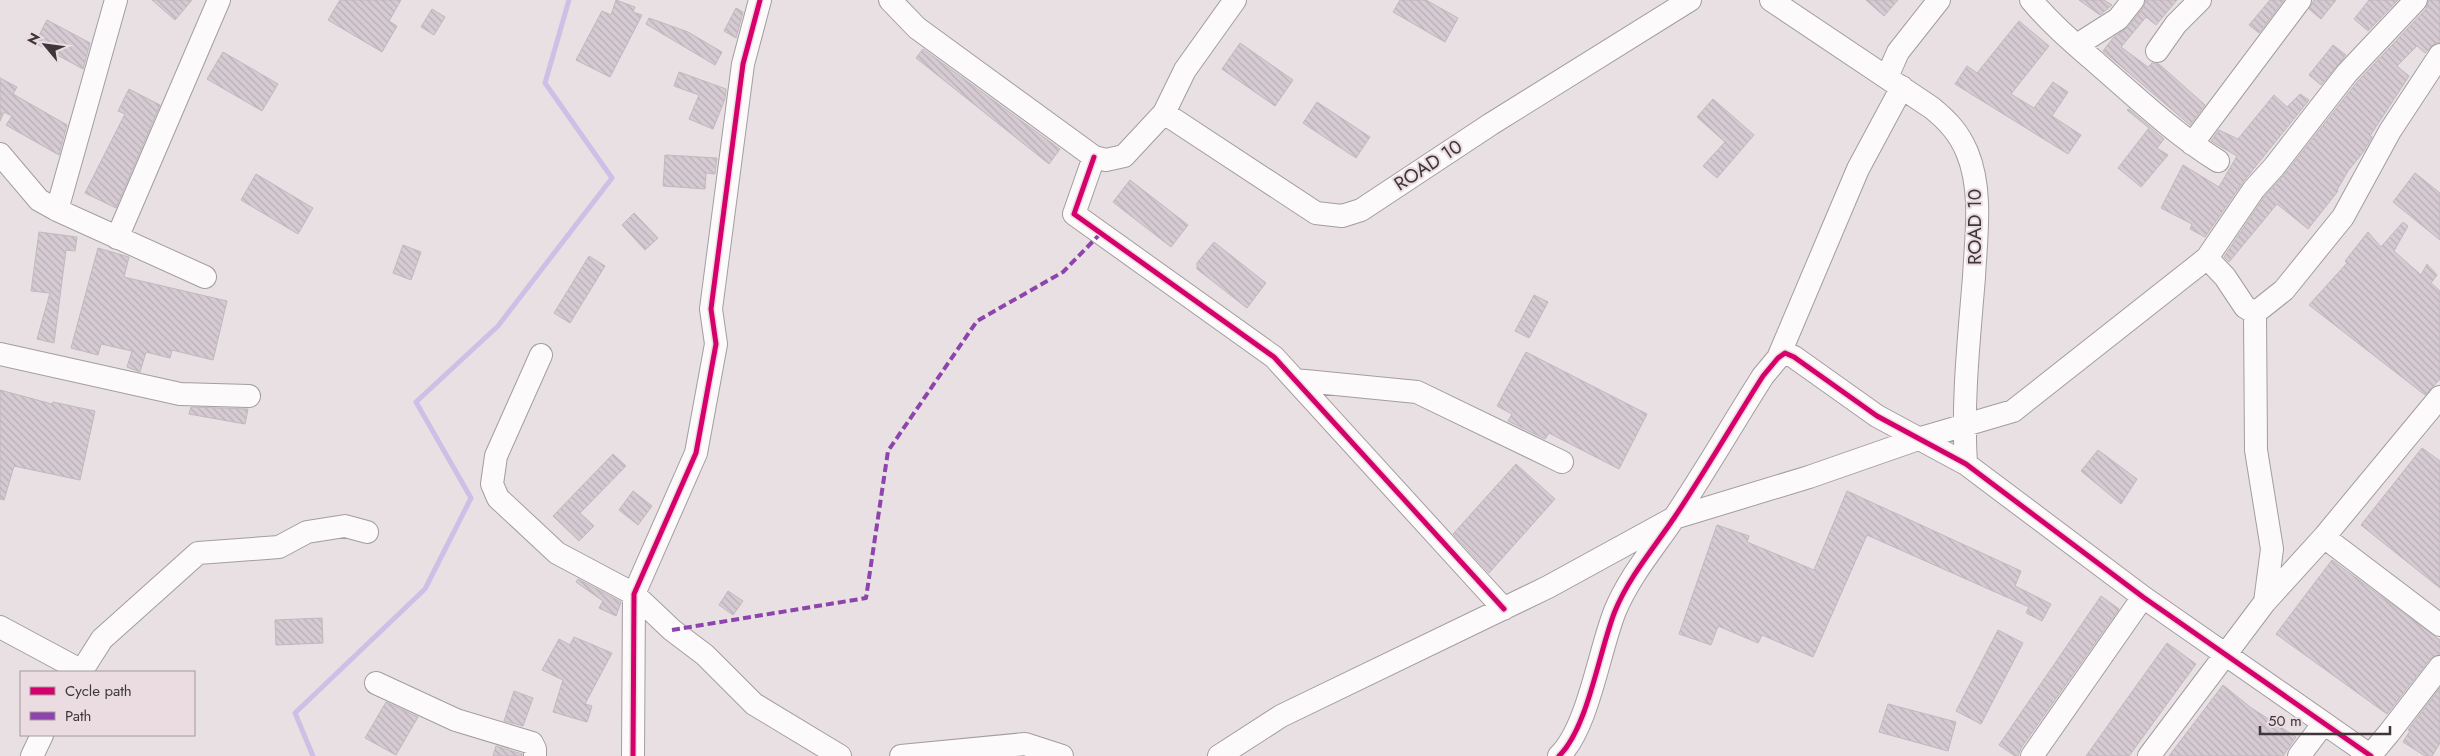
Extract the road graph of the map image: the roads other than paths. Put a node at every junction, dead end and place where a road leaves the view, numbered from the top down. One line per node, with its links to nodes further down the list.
1 (116, 0): 23 (street)
2 (219, 0): 24 (street)
3 (760, 0): 41 (street)
4 (890, 0): 21 (street)
5 (1235, 0): 18 (street)
6 (1690, 0): 18 (street, ROAD 10)
7 (1771, 0): 17 (street, ROAD 10)
8 (1939, 0): 17 (street)
9 (2133, 0): 14 (street)
10 (2200, 0): 15 (street)
11 (2300, 0): 19 (street)
12 (2416, 0): 25 (street)
13 (2036, 3): 14 (street)
14 (2077, 45): 19 (street)
15 (2157, 51)
16 (2440, 56): 27 (street)
17 (1894, 82): 30 (street); 34 (street, ROAD 10)
18 (1164, 113): 21 (street)
19 (2192, 144): 22 (street)
20 (0, 154): 23 (street)
21 (1094, 158): 31 (street)
22 (2218, 161)
23 (57, 210): 24 (street)
24 (117, 238): 26 (street)
25 (2207, 258): 27 (street); 34 (street)
26 (205, 277)
27 (2255, 313): 43 (street)
28 (0, 354): 32 (street)
29 (541, 355): 41 (street)
30 (1778, 358): 35 (street); 38 (street)
31 (1295, 380): 36 (street); 44 (street)
32 (249, 396)
33 (2440, 397): 40 (street)
34 (1964, 426): 35 (street); 37 (street, ROAD 10)
35 (1921, 438): 37 (street); 38 (street)
36 (1562, 462)
37 (1966, 464): 42 (street)
38 (1674, 518): 44 (street); 63 (street)
39 (367, 532): 50 (street)
40 (2324, 537): 43 (street); 45 (street)
41 (634, 594): 58 (street); 59 (street)
42 (2144, 597): 47 (street); 54 (street)
43 (2265, 602): 47 (street)
44 (1504, 609): 62 (street)
45 (2440, 625)
46 (0, 627): 49 (street)
47 (2228, 654): 52 (street); 64 (street)
48 (2440, 667): 55 (street)
49 (80, 671)
50 (83, 671)
51 (376, 683): 57 (street)
52 (2324, 723): 55 (street); 65 (street)
53 (42, 736): 56 (street)
54 (2039, 754)
55 (2372, 754)
56 (32, 756)
57 (535, 756)
58 (633, 756)
59 (840, 756)
60 (901, 756): 61 (street)
61 (1062, 756)
62 (1219, 756)
63 (1559, 756)
64 (2149, 756)
65 (2300, 756)

